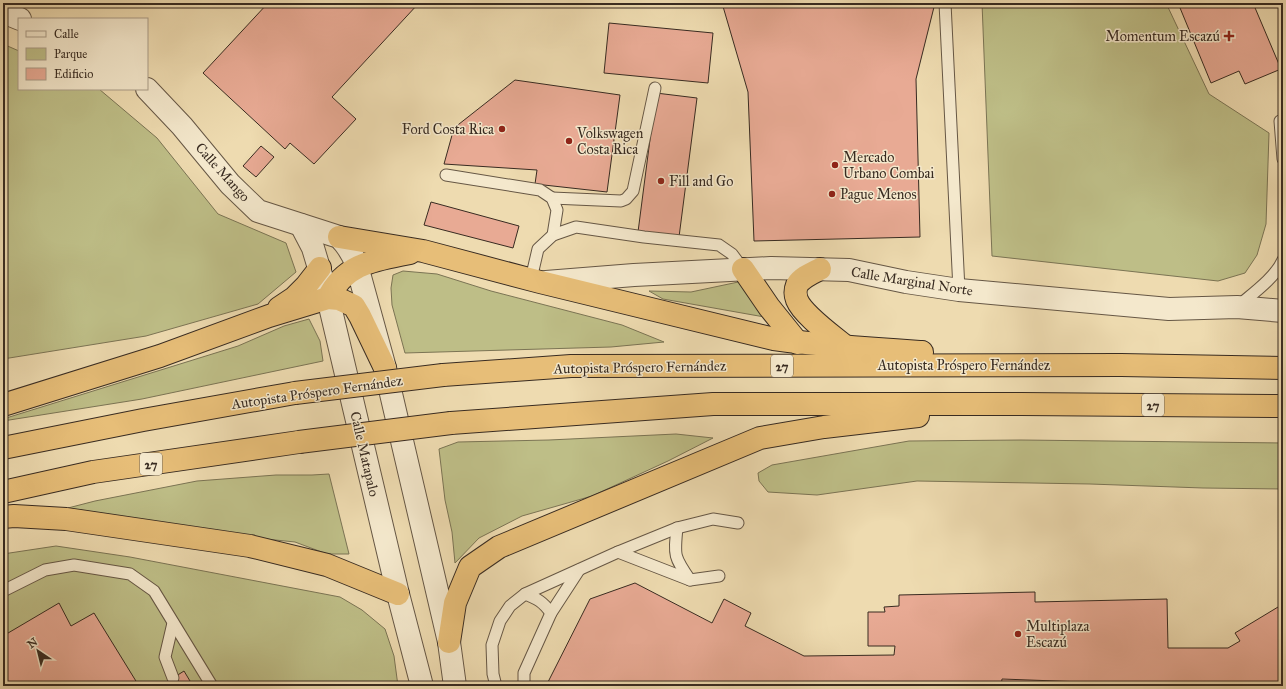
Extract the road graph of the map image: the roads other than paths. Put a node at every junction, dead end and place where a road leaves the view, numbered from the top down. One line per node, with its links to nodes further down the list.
1 (945, 3): 20 (lane)
2 (3, 12): 3 (street)
3 (18, 18)
4 (655, 88): 9 (lane)
5 (148, 90): 10 (street, Calle Mango)
6 (1280, 121): 7 (lane)
7 (1283, 159)
8 (446, 175): 9 (lane)
9 (552, 198): 11 (lane)
10 (301, 225): 12 (street, Calle Mango); 16 (street, Calle Matapalo)
11 (553, 235): 17 (lane); 19 (lane)
12 (339, 237): 13 (highway); 15 (street)
13 (423, 251): 15 (highway); 19 (highway)
14 (1283, 260): 22 (lane)
15 (357, 266): 21 (highway); 28 (street)
16 (320, 268): 21 (street, Calle Matapalo); 24 (highway)
17 (743, 269): 18 (street, Calle Marginal Norte); 19 (street, Calle Marginal Norte); 25 (highway)
18 (820, 269): 20 (street, Calle Marginal Norte); 26 (highway)
19 (536, 280): 25 (highway)
20 (959, 290): 22 (street, Calle Marginal Norte)
21 (328, 298): 24 (highway); 28 (highway); 45 (street, Calle Matapalo)
22 (1236, 307): 23 (street, Calle Marginal Norte)
23 (1283, 311)
24 (268, 316): 31 (highway)
25 (798, 342): 26 (highway)
26 (846, 347): 27 (highway)
27 (1121, 365): 29 (highway, Autopista Próspero Fernández / 27); 33 (highway, Autopista Próspero Fernández / 27, bridge)
28 (385, 368): 49 (street)
29 (1283, 368)
30 (1022, 404): 32 (highway, 27); 34 (highway, 27, bridge); 49 (highway)
31 (3, 406)
32 (1283, 406)
33 (3, 448)
34 (3, 492)
35 (3, 516): 36 (highway)
36 (66, 520): 38 (street); 45 (highway)
37 (738, 523): 39 (lane)
38 (3, 528)
39 (677, 528): 40 (lane); 43 (lane)
40 (618, 552): 41 (lane); 43 (lane)
41 (579, 569): 46 (lane); 47 (lane)
42 (719, 576): 43 (lane)
43 (690, 580)
44 (3, 591): 48 (lane)
45 (398, 594): 52 (street, Calle Matapalo)
46 (525, 594): 47 (lane); 54 (lane)
47 (551, 613): 55 (lane)
48 (173, 623): 50 (lane); 51 (lane)
49 (449, 642): 53 (street)
50 (173, 678)
51 (212, 686)
52 (422, 686)
53 (455, 686)
54 (496, 686)
55 (524, 686)

